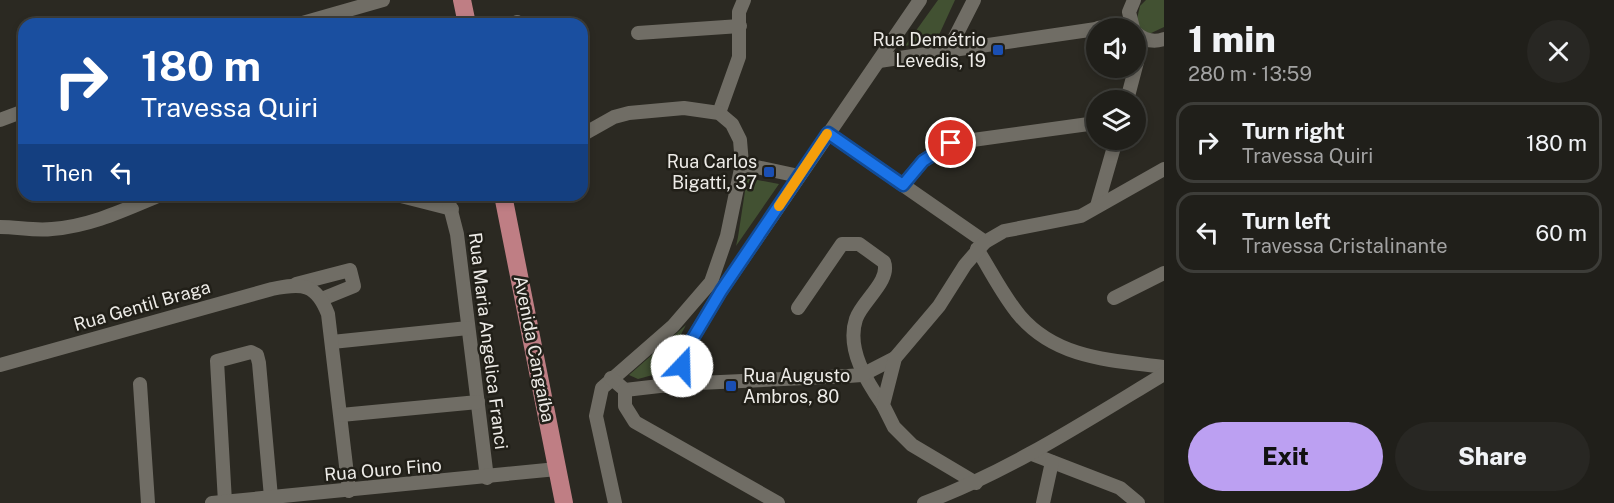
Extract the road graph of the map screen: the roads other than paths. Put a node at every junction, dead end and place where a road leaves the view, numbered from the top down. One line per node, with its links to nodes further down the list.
1 (462, 0): 8 (main road)
2 (920, 0): 15 (street)
3 (974, 0): 14 (street)
4 (1134, 0): 9 (street)
5 (375, 1): 7 (street)
6 (740, 10): 11 (street); 17 (street)
7 (319, 18)
8 (466, 18)
9 (1131, 18)
10 (1086, 31): 14 (street)
11 (638, 33)
12 (1146, 36): 13 (street)
13 (1164, 39)
14 (947, 53): 15 (street)
15 (879, 61): 21 (street)
16 (18, 113): 18 (street)
17 (719, 113): 20 (street); 23 (street)
18 (1, 118)
19 (1086, 124): 26 (street)
20 (588, 132)
21 (828, 133): 25 (street); 26 (street)
22 (1113, 150): 31 (street)
23 (742, 164): 25 (street); 37 (street)
24 (1164, 169): 31 (street)
25 (799, 176): 37 (street)
26 (903, 185): 34 (street)
27 (146, 201): 33 (street)
28 (421, 201): 32 (street)
29 (449, 201): 32 (street, Rua Maria Angelica Franci)
30 (504, 201): 57 (main road, Avenida Cangaíba)
31 (1097, 206): 34 (street)
32 (452, 209): 41 (street, Rua Maria Angelica Franci)
33 (0, 227)
34 (981, 245): 43 (street); 45 (street)
35 (1164, 273): 38 (street)
36 (295, 285): 39 (street); 39 (street, Rua Gentil Braga); 44 (street, Rua Gentil Braga)
37 (716, 287): 48 (street); 50 (street)
38 (1114, 298)
39 (322, 299): 42 (street)
40 (798, 308): 47 (street)
41 (468, 328): 42 (street); 52 (street, Rua Maria Angelica Franci)
42 (332, 342): 54 (street)
43 (895, 358): 47 (street); 53 (street)
44 (0, 365)
45 (1164, 367)
46 (1164, 374): 55 (street)
47 (862, 375): 50 (street); 53 (street)
48 (611, 378): 51 (street); 65 (street)
49 (140, 384): 63 (street)
50 (677, 384): 51 (street)
51 (625, 390): 66 (street)
52 (478, 402): 54 (street); 58 (street, Rua Maria Angelica Franci)
53 (884, 405): 59 (street)
54 (341, 415): 60 (street)
55 (1032, 454): 56 (street); 59 (street)
56 (1052, 462): 68 (street); 69 (street)
57 (558, 470): 58 (street, Rua Ouro Fino); 64 (main road, Avenida Cangaíba)
58 (487, 478): 60 (street, Rua Ouro Fino)
59 (976, 483): 67 (street)
60 (349, 491): 61 (street, Rua Ouro Fino)
61 (277, 499): 62 (street, Rua Ouro Fino); 62 (street)
62 (218, 502)
63 (148, 503)
64 (564, 503)
65 (615, 503)
66 (778, 503)
67 (924, 503)
68 (1043, 503)
69 (1138, 503)

